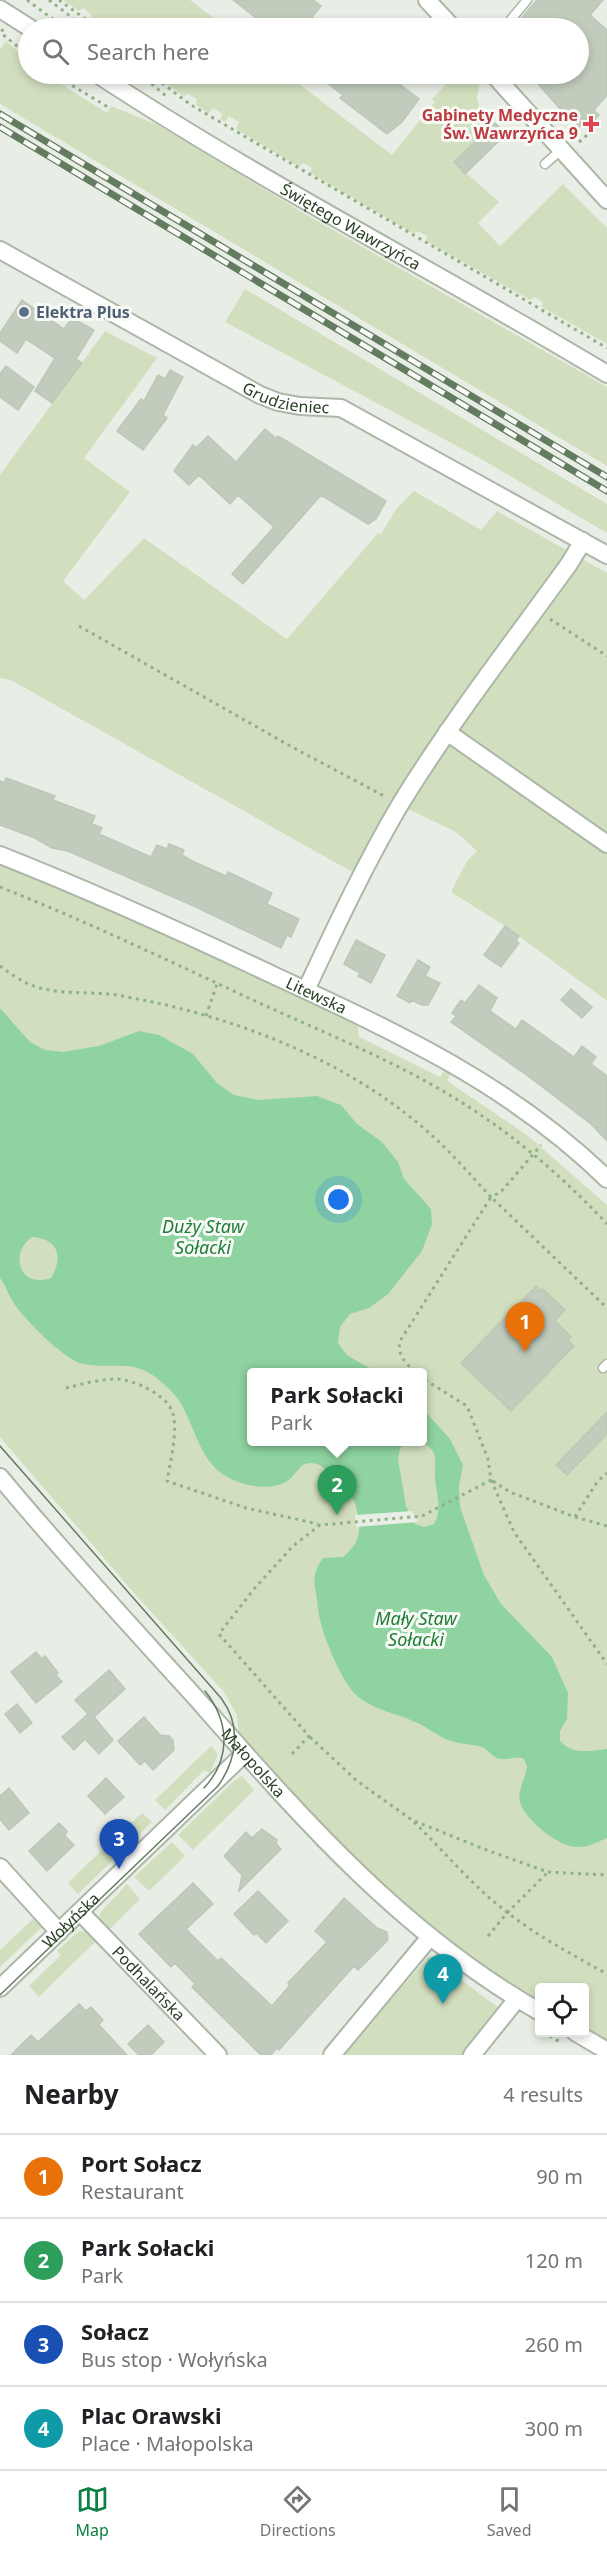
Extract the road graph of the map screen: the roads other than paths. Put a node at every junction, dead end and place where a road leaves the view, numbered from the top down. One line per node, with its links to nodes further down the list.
1 (427, 0): 4 (street)
2 (527, 0): 5 (lane)
3 (0, 9): 6 (street)
4 (444, 18)
5 (512, 18)
6 (18, 20)
7 (113, 84): 13 (street, Świętego Wawrzyńca)
8 (503, 84): 9 (street)
9 (568, 147): 10 (lane); 11 (street)
10 (545, 164)
11 (607, 200)
12 (0, 250): 14 (street, Grudzieniec)
13 (607, 374)
14 (583, 541): 15 (street, Grudzieniec); 16 (street)
15 (607, 555)
16 (447, 732): 17 (street); 19 (street)
17 (607, 844)
18 (0, 855): 19 (street, Litewska)
19 (306, 990): 20 (street, Litewska)
20 (607, 1179)
21 (0, 1477): 22 (street, Małopolska)
22 (244, 1754): 24 (street, Wołyńska); 26 (street, Małopolska)
23 (0, 1867): 25 (street)
24 (80, 1912): 25 (street, Wołyńska); 32 (street, Podhalańska)
25 (59, 1932): 27 (street, Wołyńska)
26 (430, 1937): 28 (street, Małopolska); 33 (street)
27 (0, 1988)
28 (517, 1999): 29 (street, Małopolska); 34 (street)
29 (535, 2009)
30 (583, 2037): 31 (street)
31 (607, 2051)
32 (218, 2055)
33 (332, 2055)
34 (472, 2055)

